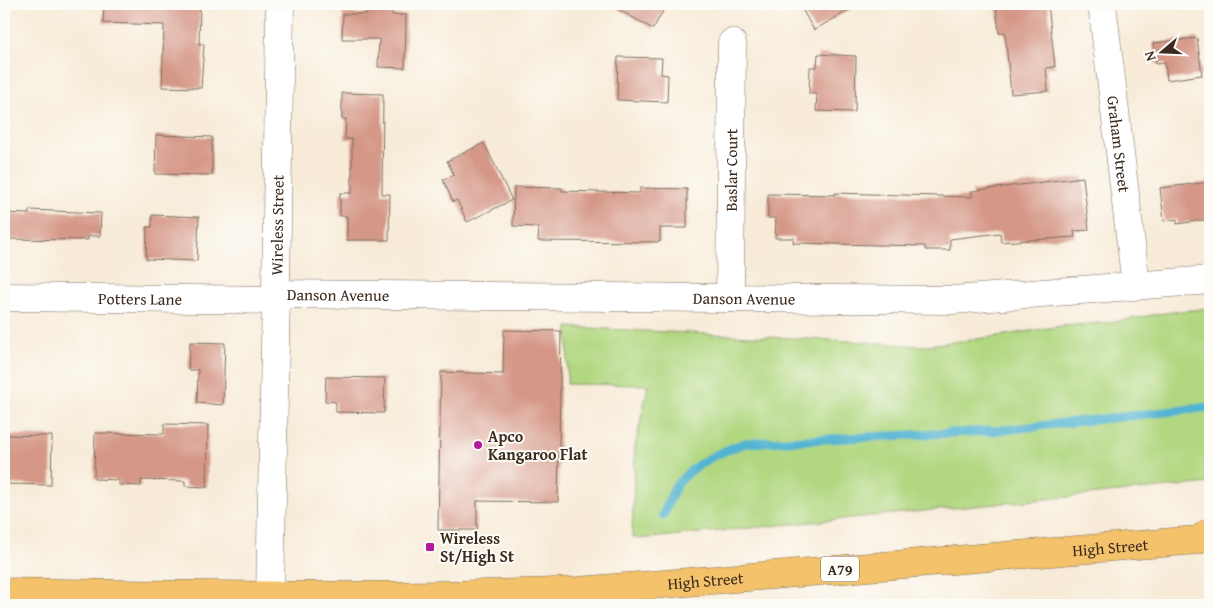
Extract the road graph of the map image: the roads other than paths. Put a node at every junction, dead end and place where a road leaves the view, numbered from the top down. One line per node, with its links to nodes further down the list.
1 (280, 4): 7 (street, Wireless Street)
2 (1102, 4): 5 (street, Graham Street)
3 (732, 43): 8 (street, Baslar Court)
4 (1210, 280): 5 (street, Danson Avenue)
5 (1136, 285): 8 (street, Danson Avenue)
6 (4, 297): 7 (street, Potters Lane)
7 (276, 297): 8 (street, Danson Avenue); 11 (street, Wireless Street)
8 (730, 298)
9 (1206, 540): 11 (highway, High Street / A79)
10 (4, 592): 11 (highway, High Street / A79)
11 (270, 596)

